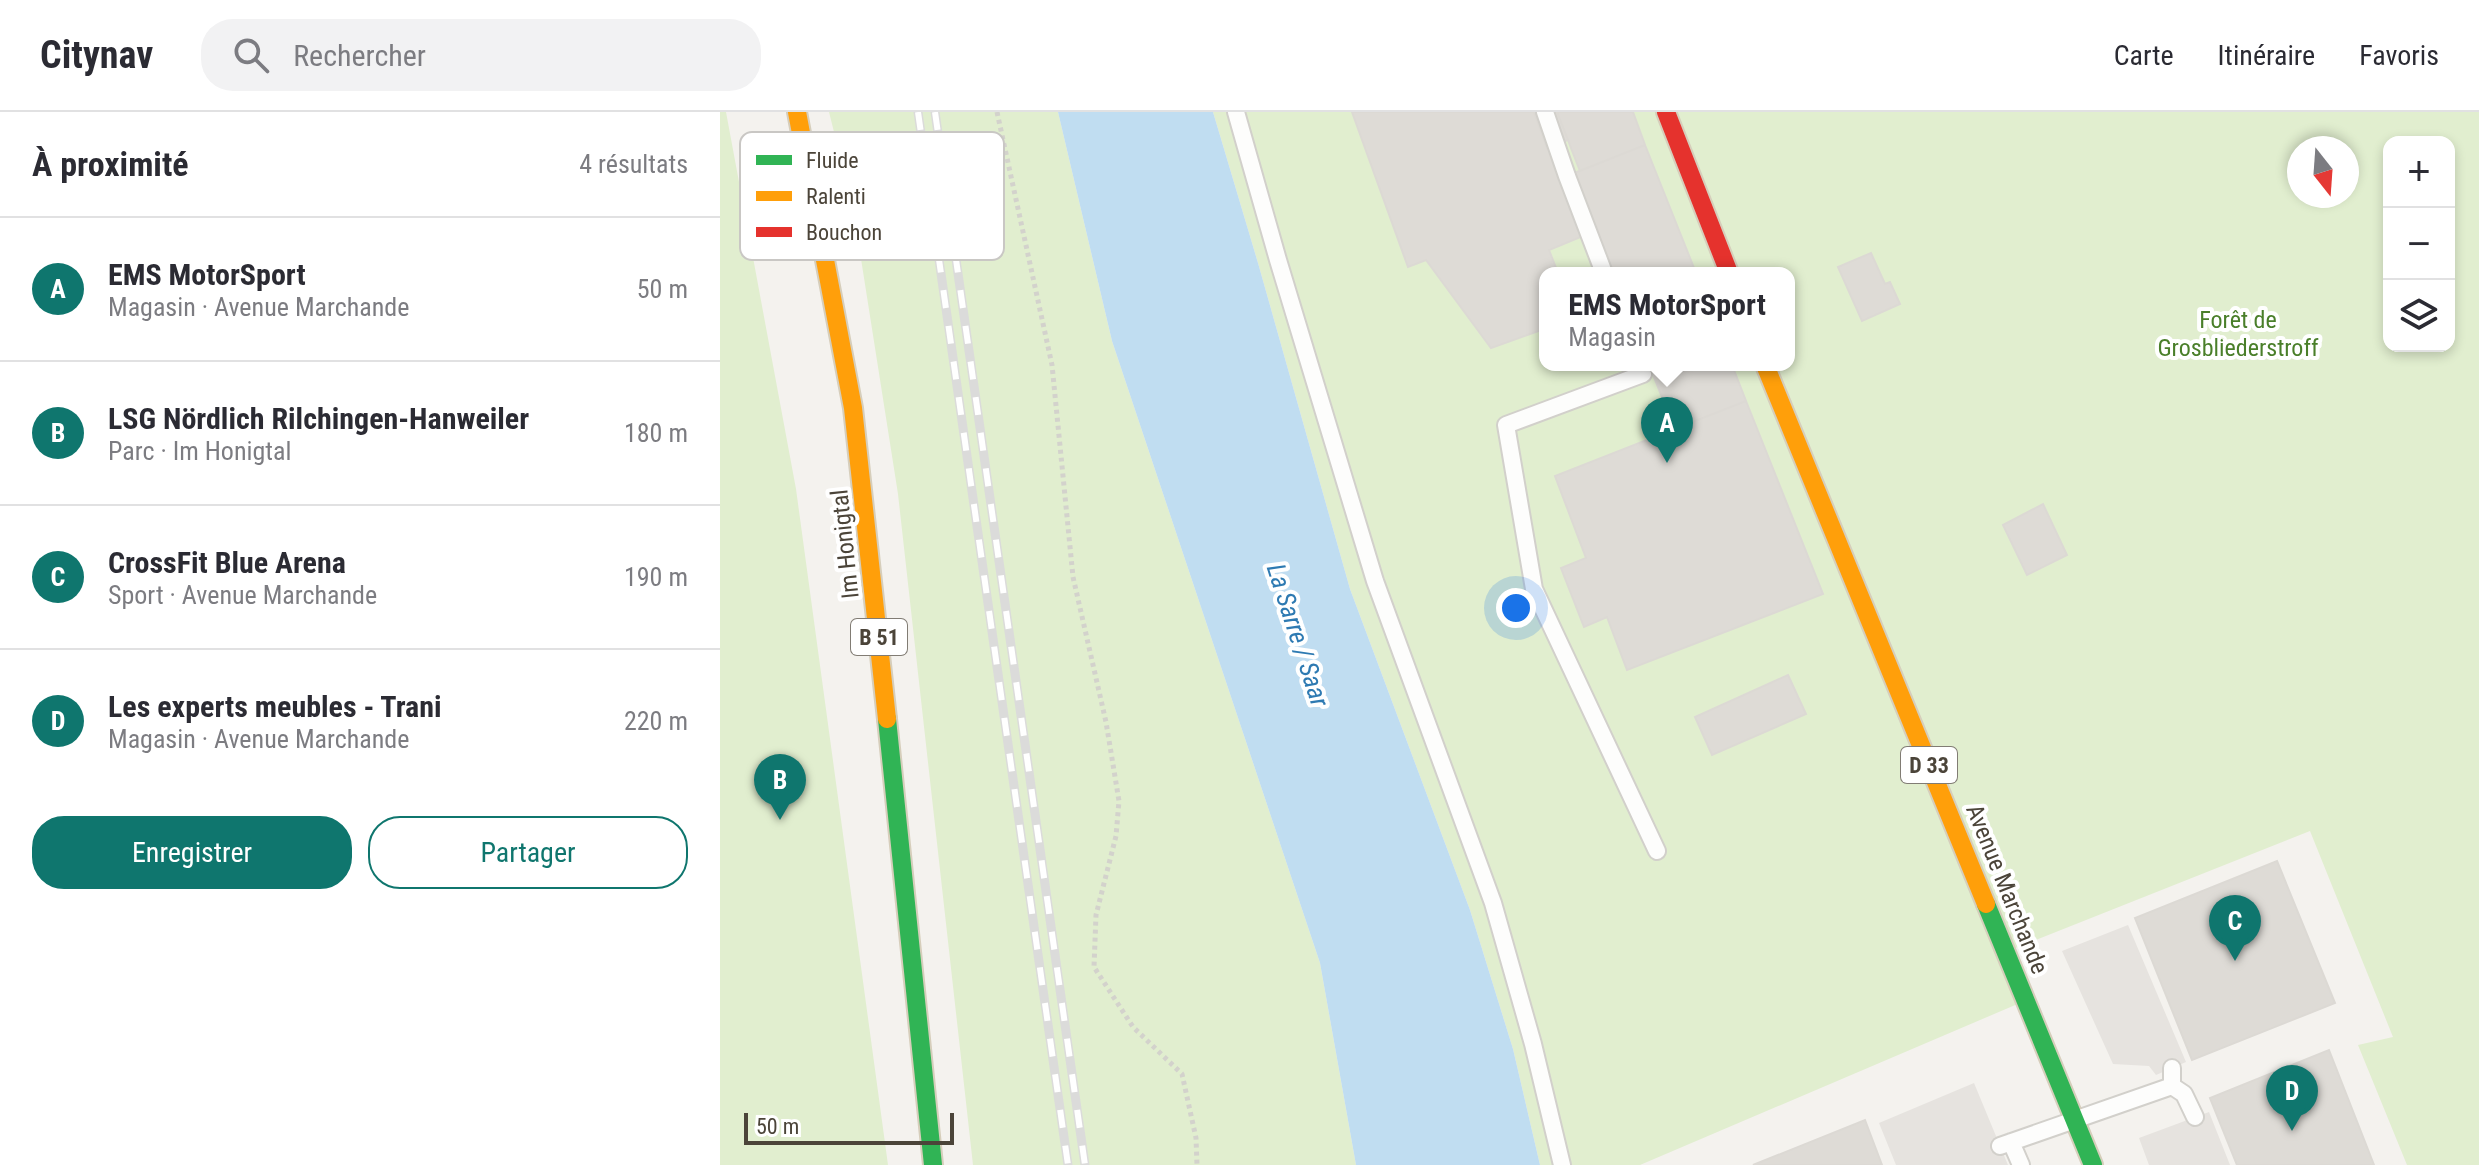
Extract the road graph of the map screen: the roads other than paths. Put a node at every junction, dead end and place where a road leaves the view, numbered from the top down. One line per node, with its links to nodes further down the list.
1 (797, 112): 5 (main road, Im Honigtal / B 51)
2 (1236, 112): 17 (lane)
3 (1545, 112): 7 (lane)
4 (1666, 112): 8 (main road)
5 (801, 132)
6 (825, 260): 16 (main road, Im Honigtal / B 51)
7 (1602, 267)
8 (1727, 267)
9 (1642, 371): 11 (lane)
10 (1767, 371): 15 (main road, Avenue Marchande / D 33)
11 (1657, 851)
12 (2172, 1068): 13 (lane)
13 (2172, 1086): 14 (lane); 15 (lane)
14 (2195, 1117)
15 (2075, 1120): 18 (lane); 19 (main road, Avenue Marchande / D 33)
16 (933, 1165)
17 (1562, 1165)
18 (2021, 1165)
19 (2093, 1165)

